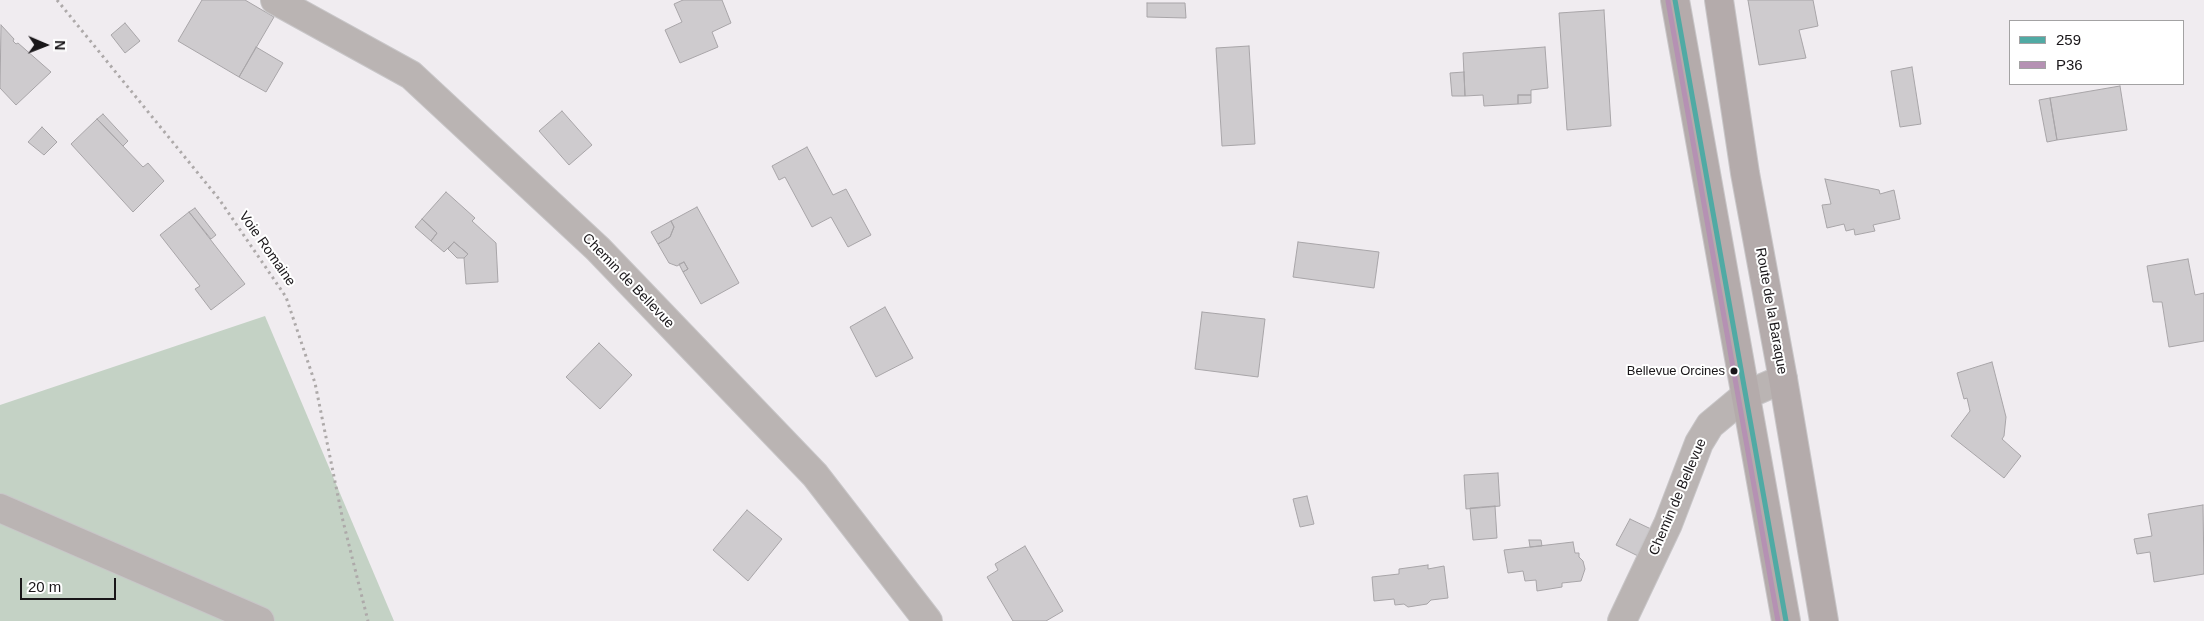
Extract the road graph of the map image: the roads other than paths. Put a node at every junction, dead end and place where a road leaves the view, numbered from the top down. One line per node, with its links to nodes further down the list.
1 (275, 0): 8 (street, Chemin de Bellevue)
2 (1675, 0): 5 (main road)
3 (1719, 0): 4 (main road, Route de la Baraque)
4 (1783, 379): 5 (street, Chemin de Bellevue); 11 (main road, Route de la Baraque)
5 (1746, 395): 9 (street, Chemin de Bellevue); 10 (main road)
6 (0, 508): 7 (street)
7 (260, 621)
8 (928, 621)
9 (1622, 621)
10 (1786, 621)
11 (1824, 621)

